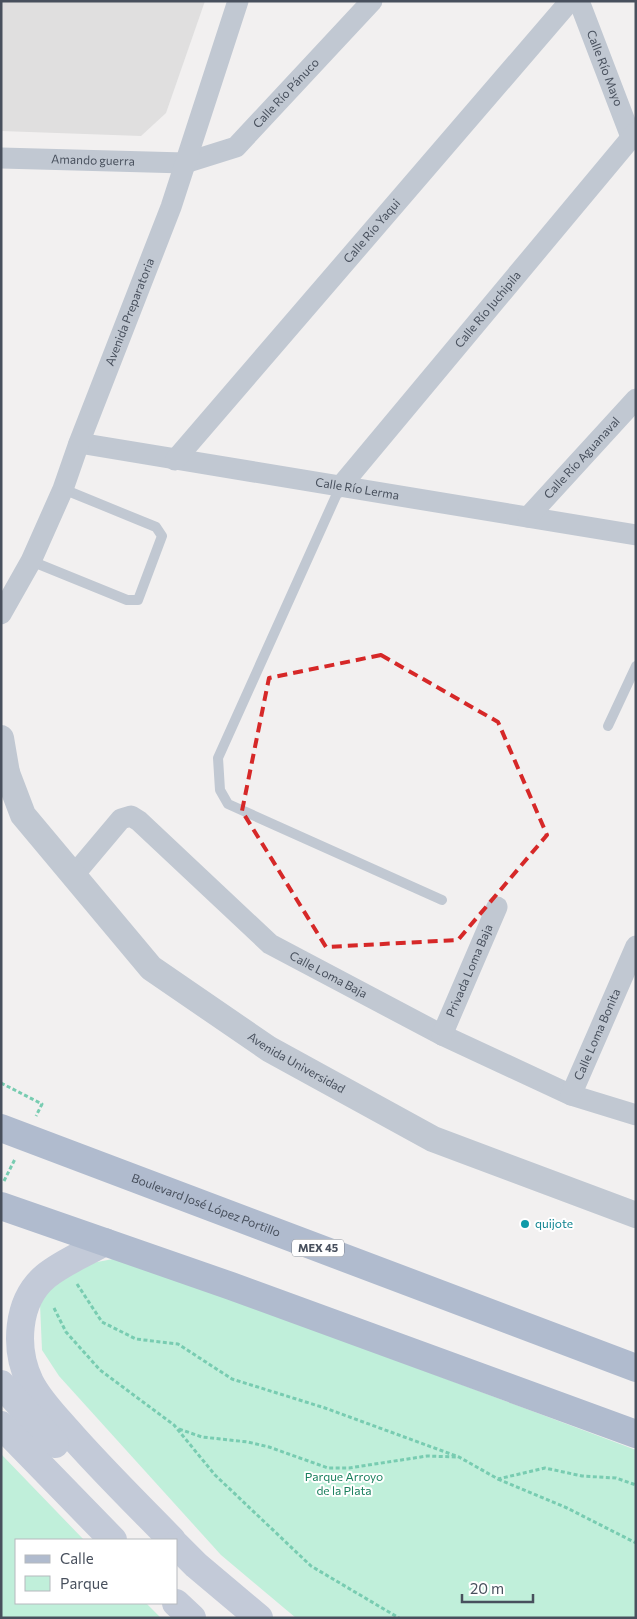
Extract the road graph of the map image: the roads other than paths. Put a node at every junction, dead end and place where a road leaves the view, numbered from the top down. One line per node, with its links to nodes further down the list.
1 (238, 1): 7 (street, Avenida Preparatoria)
2 (372, 1): 7 (street, Calle Río Pánuco)
3 (570, 1): 10 (street, Calle Río Yaqui)
4 (579, 1): 5 (street, Calle Río Mayo)
5 (634, 136): 11 (street, Calle Río Juchipila)
6 (1, 158): 7 (street, Amando guerra)
7 (185, 164): 9 (street, Avenida Preparatoria)
8 (636, 399): 13 (street, Calle Río Aguanaval)
9 (79, 443): 10 (street, Calle Río Lerma); 12 (street, Avenida Preparatoria)
10 (175, 460): 11 (street, Calle Río Lerma)
11 (340, 487): 13 (street, Calle Río Lerma); 23 (lane)
12 (63, 489): 15 (street, Avenida Preparatoria); 15 (lane)
13 (528, 516): 14 (street, Calle Río Lerma)
14 (636, 535)
15 (31, 561): 16 (street, Avenida Preparatoria)
16 (1, 614)
17 (636, 666): 18 (lane)
18 (608, 726)
19 (1, 738): 20 (street, Avenida Universidad)
20 (4, 768): 21 (street, Avenida Universidad)
21 (12, 811): 22 (street, Avenida Universidad)
22 (73, 876): 27 (street, Calle Loma Baja); 32 (street, Avenida Universidad)
23 (442, 900)
24 (497, 907): 27 (street, Privada Loma Baja)
25 (636, 946): 26 (street, Calle Loma Bonita)
26 (629, 980): 28 (street, Calle Loma Bonita)
27 (442, 1035): 28 (street, Calle Loma Baja)
28 (571, 1095): 29 (street, Calle Loma Baja)
29 (636, 1115)
30 (4, 1128): 34 (main road, Boulevard José López Portillo / MEX 45)
31 (1, 1206): 33 (main road)
32 (636, 1215)
33 (105, 1242): 37 (main road); 40 (main road)
34 (636, 1368)
35 (1, 1384): 39 (main road)
36 (1, 1425): 38 (main road)
37 (636, 1434)
38 (112, 1539)
39 (151, 1539)
40 (171, 1539)
41 (178, 1548): 42 (main road)
42 (186, 1560): 45 (main road)
43 (177, 1604): 44 (main road)
44 (192, 1618)
45 (259, 1618)

